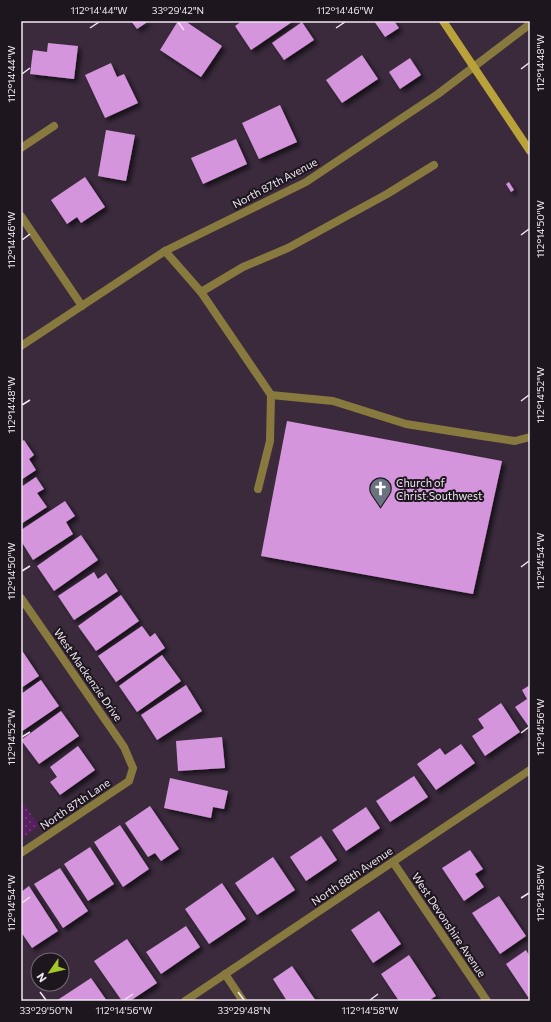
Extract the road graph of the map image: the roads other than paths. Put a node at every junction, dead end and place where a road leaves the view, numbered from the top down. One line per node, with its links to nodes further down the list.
1 (443, 21): 3 (main road)
2 (530, 24): 3 (street, North 87th Avenue)
3 (474, 68): 6 (main road); 9 (street, North 87th Avenue)
4 (54, 126): 5 (street)
5 (21, 148)
6 (530, 151)
7 (434, 164): 10 (street)
8 (21, 216): 11 (street)
9 (165, 251): 10 (street); 11 (street, North 87th Avenue)
10 (201, 292): 13 (street)
11 (82, 306): 12 (street, North 87th Avenue)
12 (21, 346)
13 (271, 395): 14 (street); 15 (street)
14 (530, 437)
15 (258, 489)
16 (21, 598): 17 (street, West Mackenzie Drive)
17 (133, 768): 19 (street, North 87th Lane)
18 (530, 770): 20 (street, North 88th Avenue)
19 (21, 853)
20 (393, 862): 21 (street, North 88th Avenue); 24 (street, West Devonshire Avenue)
21 (225, 974): 22 (street, North 88th Avenue); 23 (street)
22 (185, 1001)
23 (243, 1001)
24 (488, 1001)

